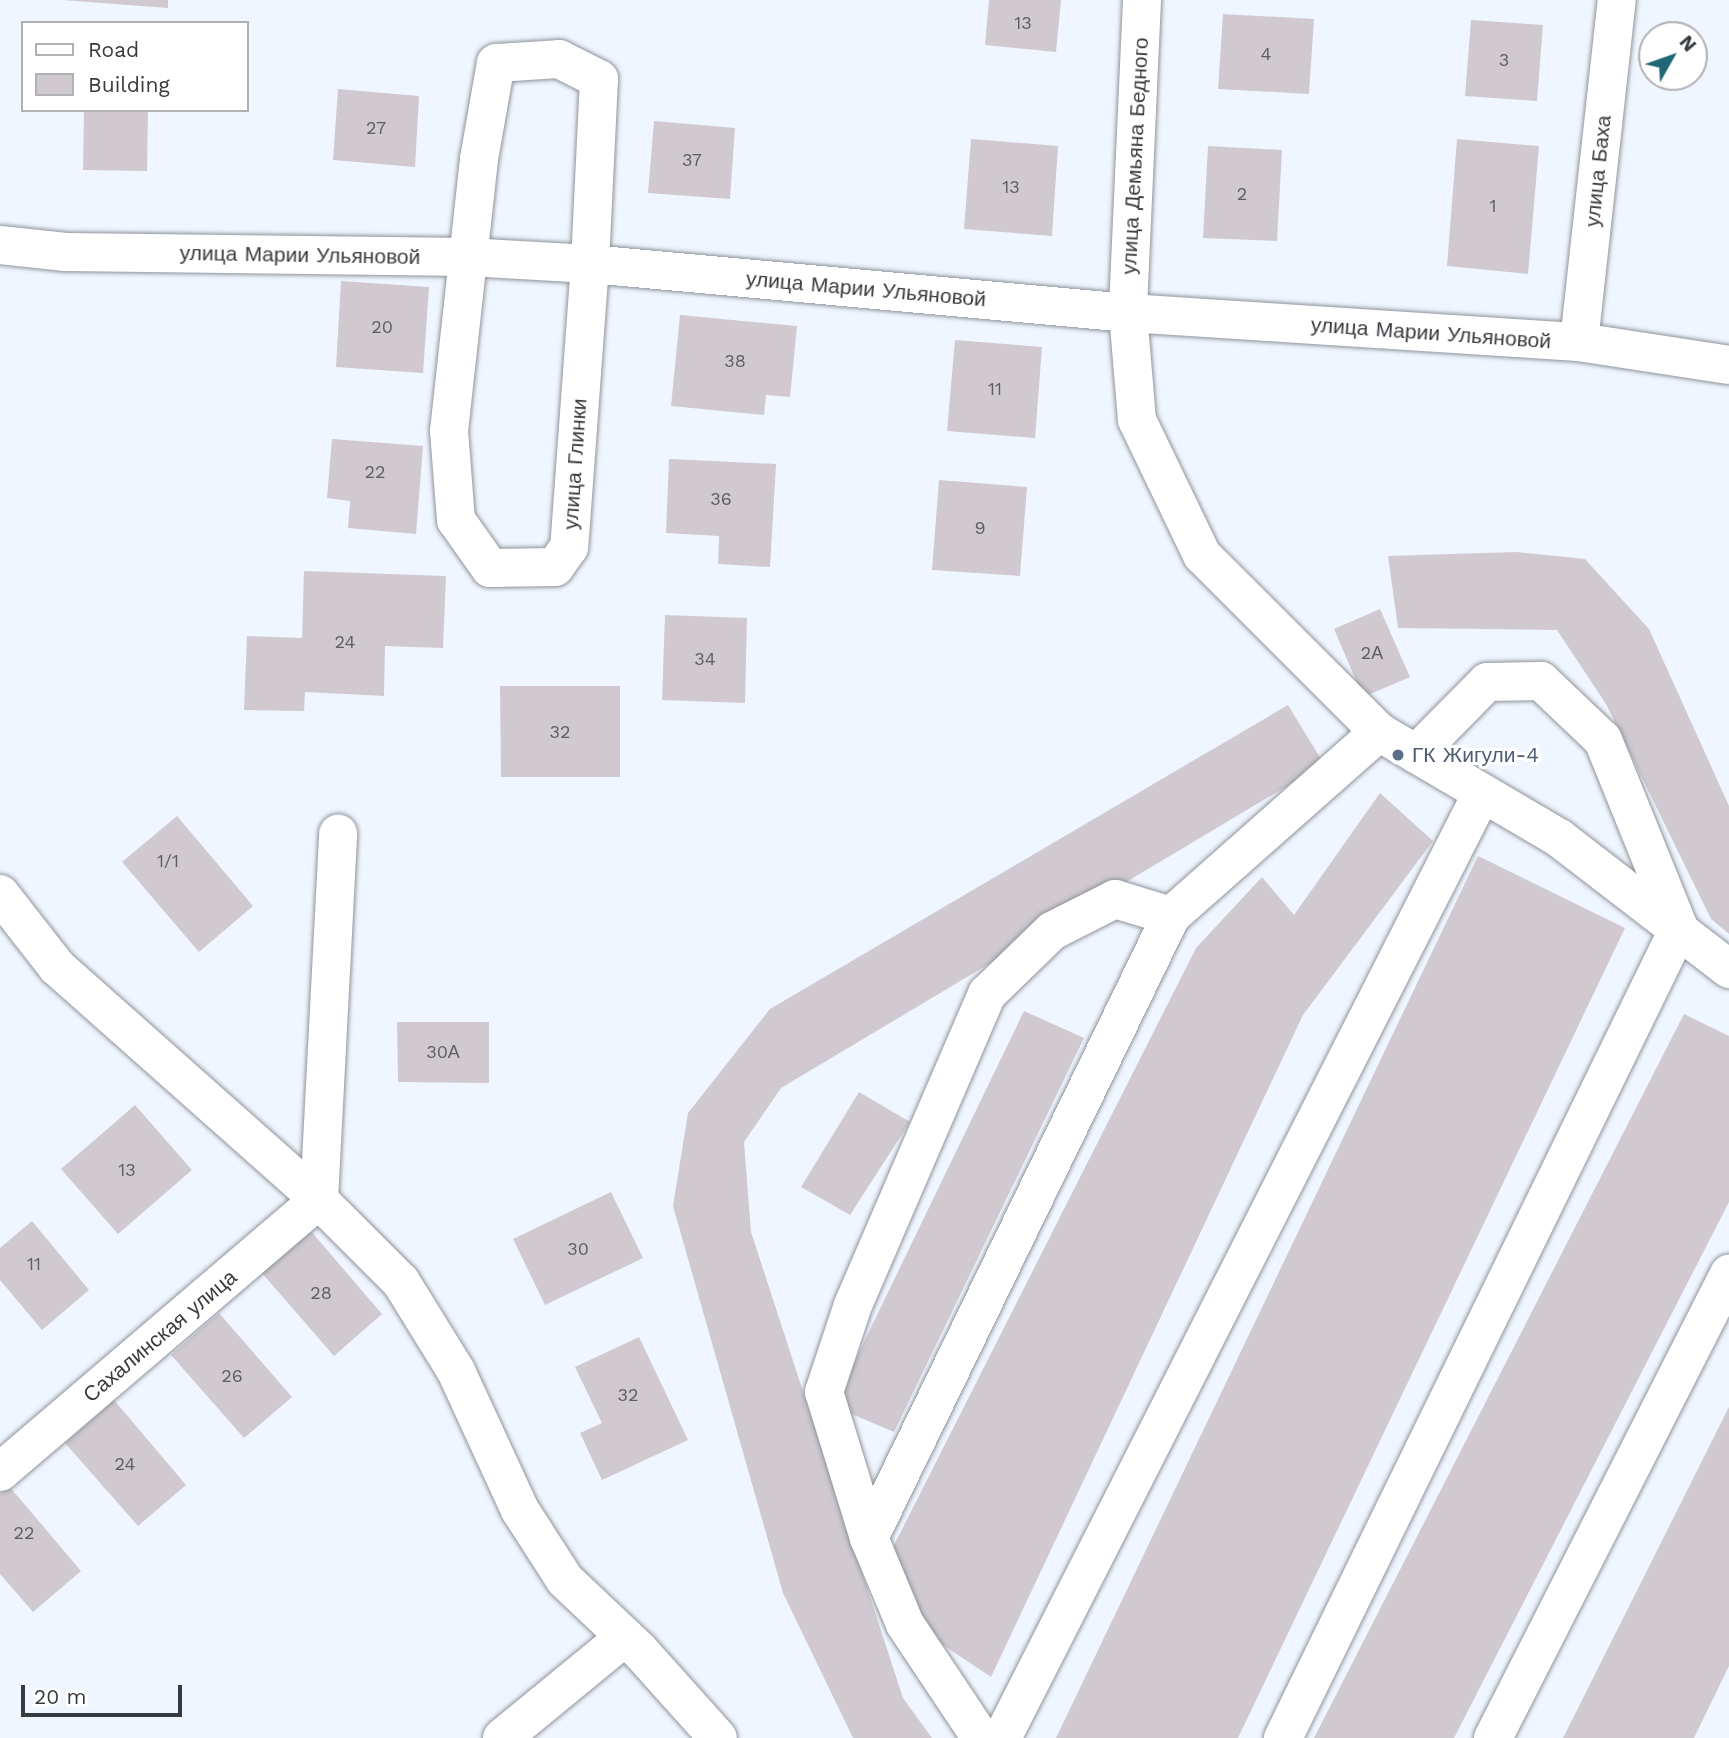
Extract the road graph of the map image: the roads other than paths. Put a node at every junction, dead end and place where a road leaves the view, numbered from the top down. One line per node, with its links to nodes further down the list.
1 (1142, 0): 6 (street, улица Демьяна Бедного)
2 (1618, 0): 7 (street, улица Баха)
3 (0, 245): 4 (street, улица Марии Ульяновой)
4 (468, 257): 5 (street, улица Марии Ульяновой); 5 (street); 5 (street, улица Глинки)
5 (590, 264): 6 (street, улица Марии Ульяновой)
6 (1128, 313): 7 (street, улица Марии Ульяновой); 9 (street, улица Демьяна Бедного)
7 (1578, 342): 8 (street, улица Марии Ульяновой)
8 (1729, 365)
9 (1379, 732): 10 (street, улица Демьяна Бедного); 14 (street)
10 (1416, 754): 11 (street, улица Демьяна Бедного); 15 (street)
11 (1482, 793): 15 (street, улица Демьяна Бедного); 25 (street)
12 (338, 833): 17 (street)
13 (0, 894): 17 (street)
14 (1171, 916): 20 (street); 20 (street)
15 (1679, 928): 16 (street, улица Демьяна Бедного); 26 (street)
16 (1729, 968)
17 (319, 1200): 19 (street, Сахалинская улица); 21 (street)
18 (1729, 1273): 27 (street)
19 (0, 1472)
20 (869, 1538): 24 (street)
21 (625, 1637): 22 (street); 23 (street)
22 (502, 1738)
23 (718, 1738)
24 (981, 1738)
25 (1002, 1738)
26 (1283, 1738)
27 (1493, 1738)

